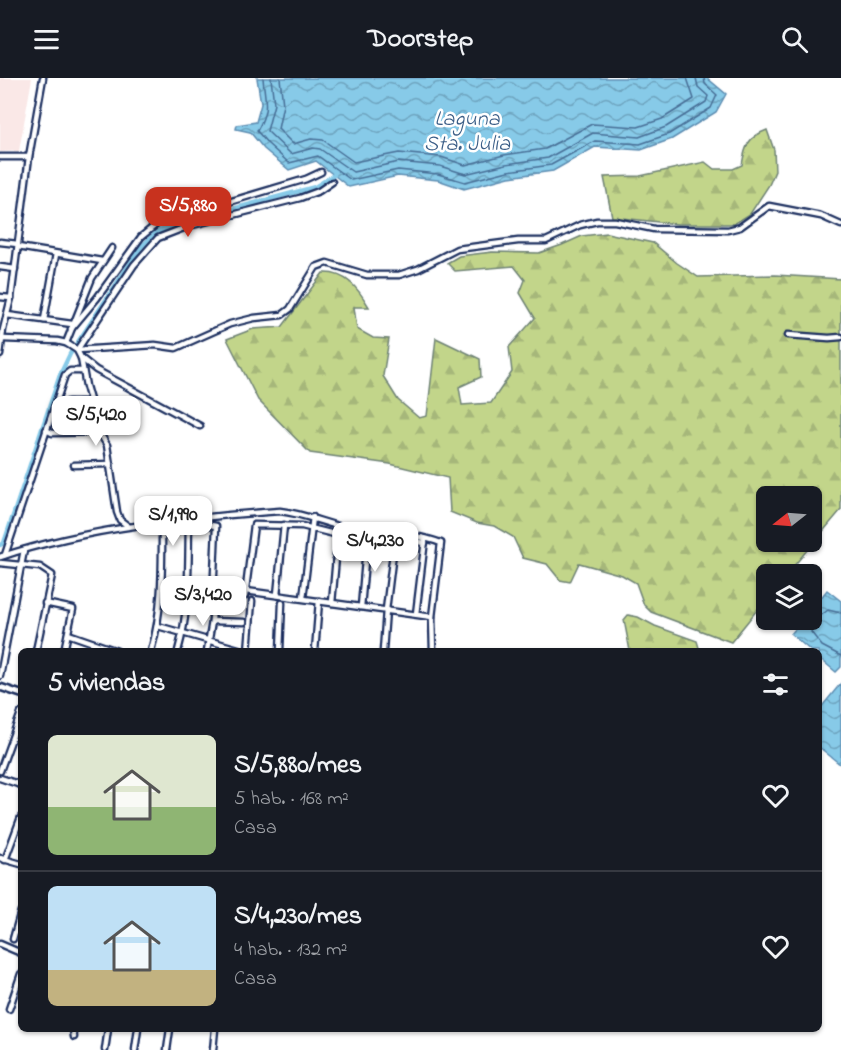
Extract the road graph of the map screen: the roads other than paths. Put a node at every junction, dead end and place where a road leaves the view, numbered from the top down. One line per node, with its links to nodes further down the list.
1 (43, 78): 3 (street)
2 (0, 157): 3 (street)
3 (29, 158): 8 (street)
4 (321, 172): 18 (street)
5 (332, 182): 23 (street)
6 (841, 225): 23 (street)
7 (0, 242): 8 (street)
8 (18, 246): 10 (street); 13 (street)
9 (112, 248): 11 (street)
10 (56, 254): 11 (street); 17 (street)
11 (102, 261): 18 (street)
12 (0, 267): 13 (street)
13 (15, 269): 15 (street)
14 (0, 297): 15 (street)
15 (11, 298): 16 (street)
16 (8, 315): 17 (street); 21 (street)
17 (44, 320): 18 (street)
18 (71, 327): 22 (street)
19 (788, 335): 20 (street)
20 (841, 337)
21 (1, 339): 22 (street); 24 (street)
22 (66, 343): 23 (street)
23 (77, 350): 25 (street)
24 (0, 355)
25 (81, 358): 26 (street); 27 (street)
26 (96, 370): 27 (street); 30 (street)
27 (83, 372): 29 (street); 31 (street)
28 (68, 402): 29 (street)
29 (90, 402): 32 (street)
30 (200, 426)
31 (46, 430): 32 (street); 48 (street)
32 (99, 432): 33 (street)
33 (110, 464): 34 (street); 35 (street)
34 (74, 465)
35 (117, 512): 40 (street); 42 (street)
36 (313, 517): 38 (street); 41 (street); 44 (street)
37 (162, 523): 38 (street); 40 (street); 66 (street)
38 (189, 523): 52 (street); 67 (street)
39 (284, 525): 41 (street); 51 (street); 53 (street)
40 (128, 527): 42 (street)
41 (311, 527): 43 (street); 54 (street)
42 (118, 529): 47 (street)
43 (338, 535): 45 (street); 59 (street)
44 (395, 535): 45 (street); 46 (street); 61 (street)
45 (367, 537): 60 (street)
46 (425, 541): 62 (street); 63 (street)
47 (24, 550): 48 (street); 50 (street)
48 (2, 556)
49 (0, 563): 50 (street)
50 (22, 566): 57 (street); 82 (street)
51 (246, 591): 52 (street); 53 (street)
52 (214, 595): 64 (street)
53 (277, 595): 54 (street)
54 (303, 598): 56 (street)
55 (252, 601): 77 (street)
56 (319, 602): 59 (street); 79 (street)
57 (45, 603): 68 (street); 70 (street)
58 (282, 603): 78 (street)
59 (332, 603): 60 (street)
60 (361, 607): 61 (street)
61 (386, 610): 62 (street); 80 (street)
62 (416, 614): 63 (street)
63 (432, 617): 81 (street)
64 (212, 621): 65 (street); 69 (street)
65 (244, 622)
66 (158, 626): 67 (street); 73 (street)
67 (183, 633): 69 (street); 74 (street)
68 (68, 634): 71 (street); 72 (street)
69 (210, 641): 75 (street); 76 (street)
70 (37, 648)
71 (65, 648)
72 (108, 648)
73 (152, 648)
74 (179, 648)
75 (208, 648)
76 (229, 648)
77 (245, 648)
78 (280, 648)
79 (315, 648)
80 (383, 648)
81 (433, 648)
82 (0, 676)
83 (0, 687): 84 (street)
84 (18, 693)
85 (18, 720): 86 (street)
86 (0, 771)
87 (0, 778): 88 (street)
88 (18, 784)
89 (18, 824): 90 (street)
90 (3, 859): 91 (street)
91 (18, 863)
92 (18, 920): 93 (street)
93 (12, 939)
94 (1, 945): 95 (street); 96 (street)
95 (18, 952)
96 (0, 953)
97 (18, 983): 98 (street)
98 (9, 1009)
99 (73, 1032): 104 (street)
100 (108, 1032): 105 (street)
101 (138, 1032): 106 (street)
102 (170, 1032): 107 (street)
103 (215, 1032): 108 (street)
104 (74, 1037)
105 (105, 1050)
106 (135, 1050)
107 (167, 1050)
108 (213, 1050)

